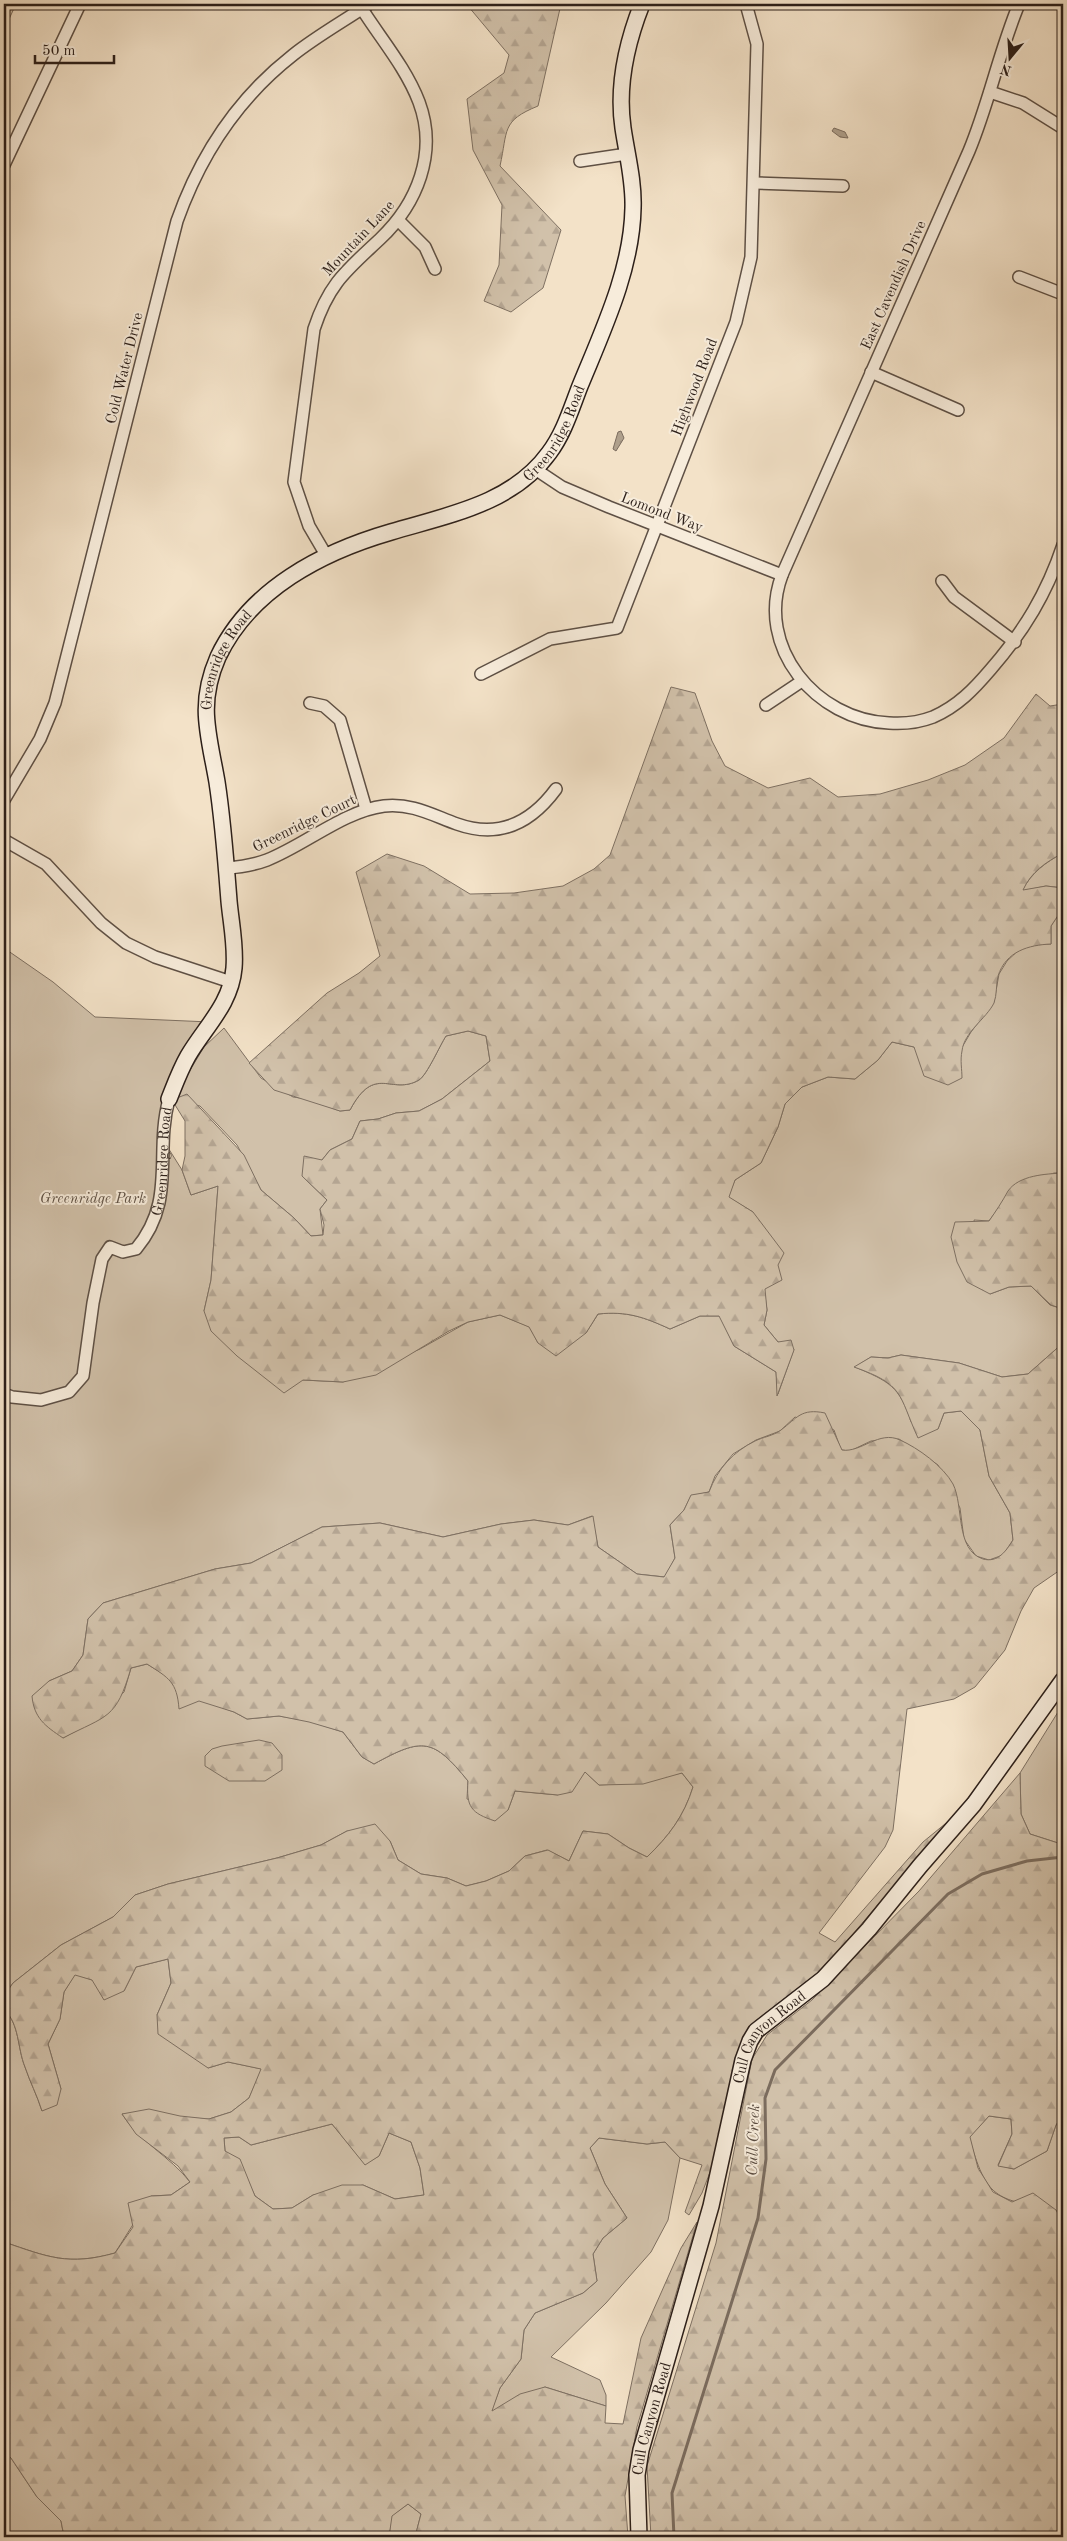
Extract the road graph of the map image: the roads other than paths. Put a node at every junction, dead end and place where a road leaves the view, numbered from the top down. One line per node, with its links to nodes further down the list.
1 (80, 4): 10 (street)
2 (642, 4): 8 (street, Greenridge Road)
3 (1019, 4): 6 (street, East Cavendish Drive)
4 (751, 5): 11 (street, Highwood Road)
5 (365, 6): 13 (street, Mountain Lane); 31 (street, Cold Water Drive)
6 (990, 92): 7 (street); 17 (street, East Cavendish Drive)
7 (1063, 128)
8 (628, 154): 9 (street); 19 (street, Greenridge Road)
9 (580, 161)
10 (4, 165)
11 (755, 184): 12 (street); 20 (street, Highwood Road)
12 (843, 186)
13 (399, 221): 14 (street); 22 (street, Mountain Lane)
14 (435, 269)
15 (1020, 276): 16 (street)
16 (1063, 294)
17 (871, 372): 18 (street); 23 (street, East Cavendish Drive)
18 (958, 410)
19 (535, 469): 20 (street, Lomond Way); 22 (street, Greenridge Road)
20 (657, 526): 23 (street, Lomond Way); 26 (street, Highwood Road)
21 (1063, 545): 25 (street, East Cavendish Drive)
22 (326, 555): 34 (street, Greenridge Road)
23 (782, 575): 27 (street, East Cavendish Drive)
24 (942, 581): 25 (street)
25 (1015, 642): 27 (street, East Cavendish Drive)
26 (481, 674)
27 (802, 681): 29 (street)
28 (310, 703): 32 (street)
29 (766, 706)
30 (556, 789): 32 (street, Greenridge Court)
31 (4, 800)
32 (366, 810): 34 (street, Greenridge Court)
33 (4, 840): 35 (street)
34 (226, 868): 35 (street, Greenridge Road)
35 (231, 982): 36 (street, Greenridge Road)
36 (170, 1099): 37 (street, Greenridge Road)
37 (4, 1394)
38 (1063, 1680): 39 (street, Cull Canyon Road)
39 (639, 2537)

